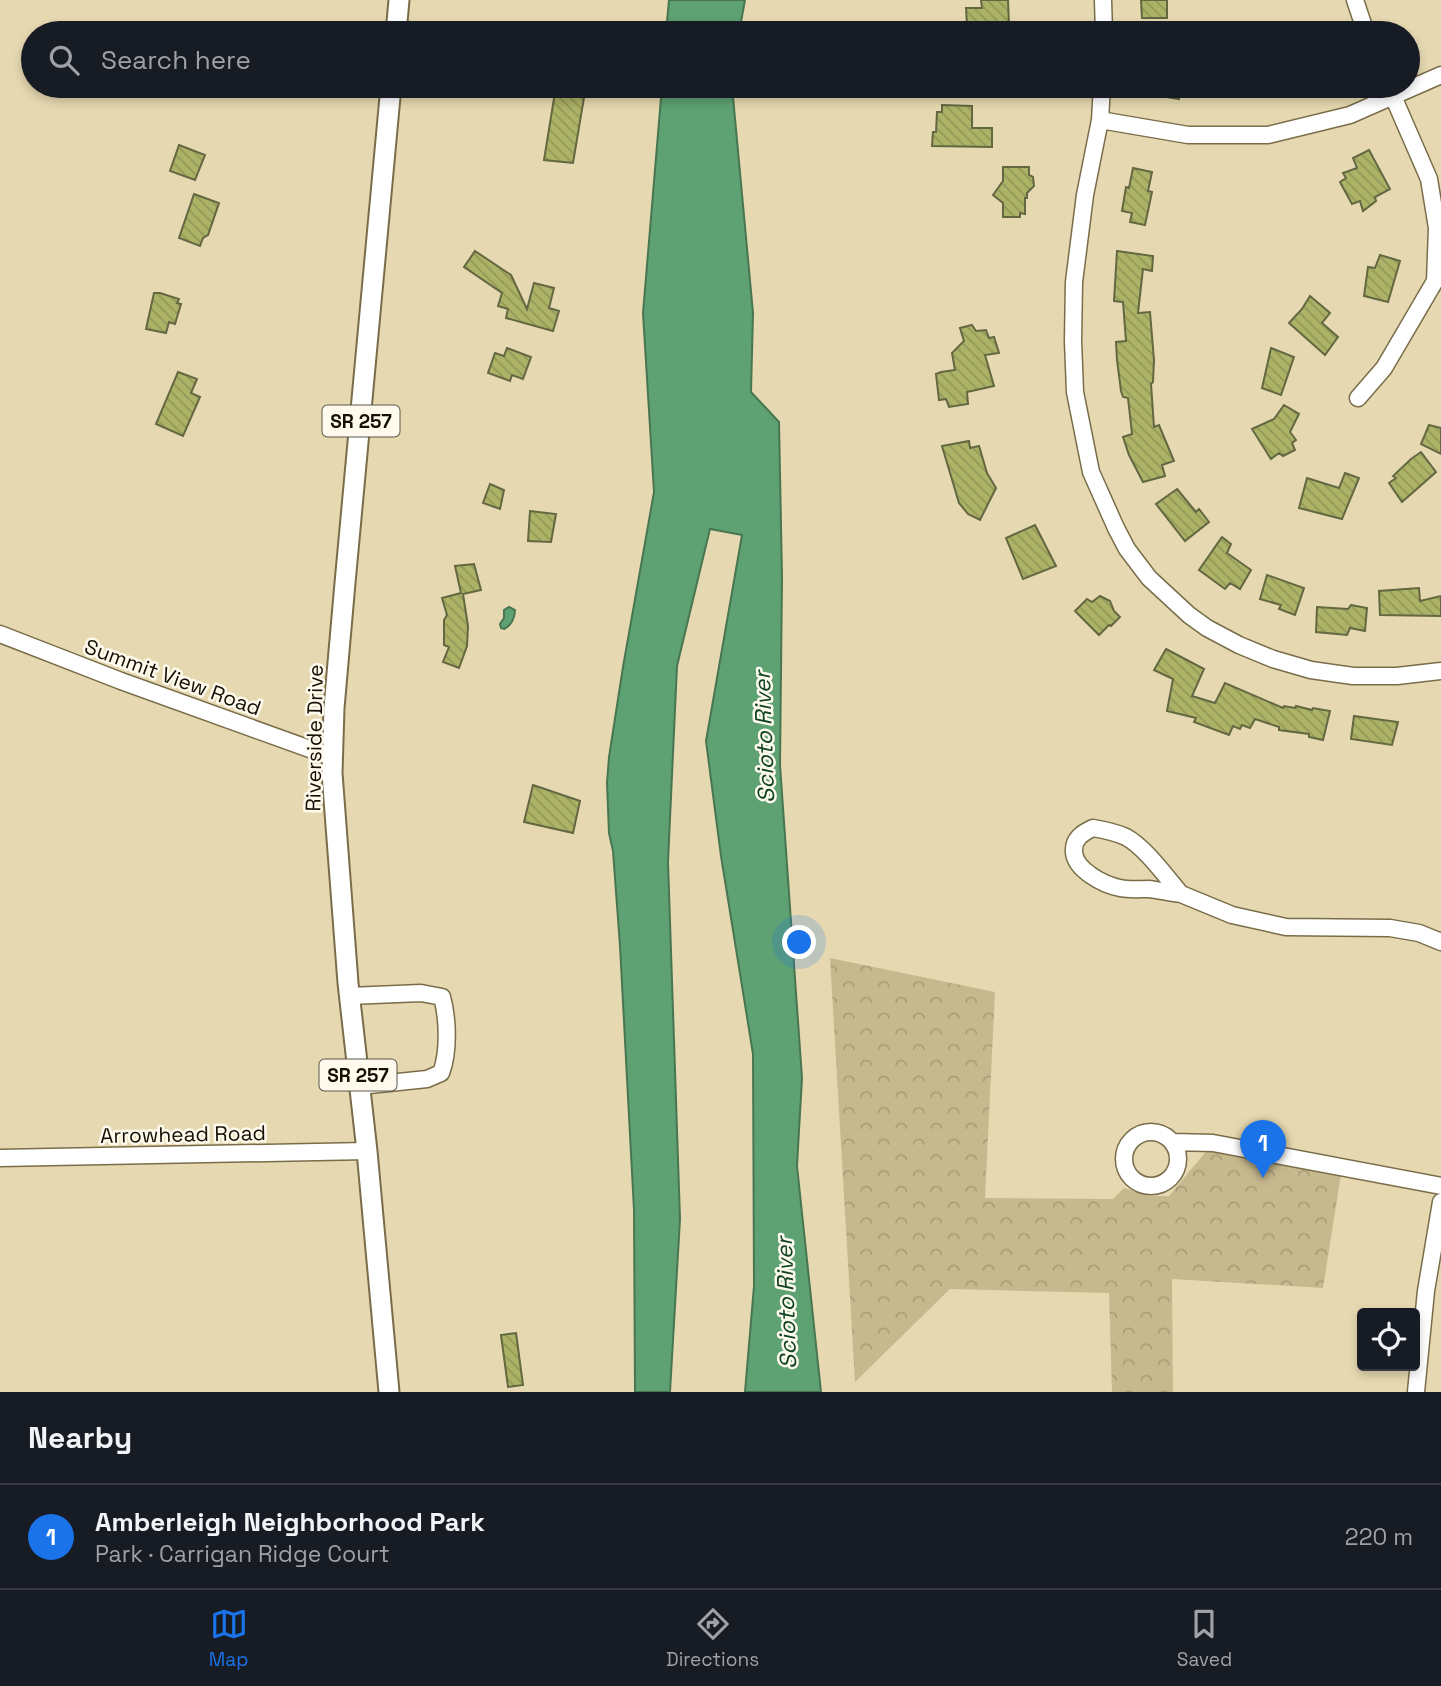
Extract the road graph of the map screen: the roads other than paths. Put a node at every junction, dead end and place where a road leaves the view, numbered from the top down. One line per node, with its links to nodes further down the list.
1 (399, 0): 4 (main road)
2 (1103, 0): 5 (street)
3 (1355, 0): 6 (street)
4 (397, 21)
5 (1104, 21)
6 (1362, 21)
7 (1441, 75): 8 (street)
8 (1420, 82)
9 (390, 98): 17 (main road, Riverside Drive / SR 257)
10 (1101, 98): 13 (street)
11 (1379, 98): 13 (street)
12 (1394, 98): 14 (street)
13 (1100, 120): 16 (street)
14 (1358, 398)
15 (0, 634): 17 (street, Summit View Road)
16 (1441, 671)
17 (332, 757): 20 (main road, Riverside Drive / SR 257)
18 (1181, 894): 18 (street); 19 (street)
19 (1441, 943)
20 (349, 996): 21 (main road, Riverside Drive / SR 257); 21 (street)
21 (360, 1086): 23 (main road, Riverside Drive / SR 257)
22 (1173, 1142): 25 (street)
23 (367, 1151): 24 (street, Arrowhead Road); 27 (main road, Riverside Drive / SR 257)
24 (0, 1158)
25 (1441, 1186)
26 (1441, 1202): 28 (street)
27 (389, 1392)
28 (1416, 1392)

